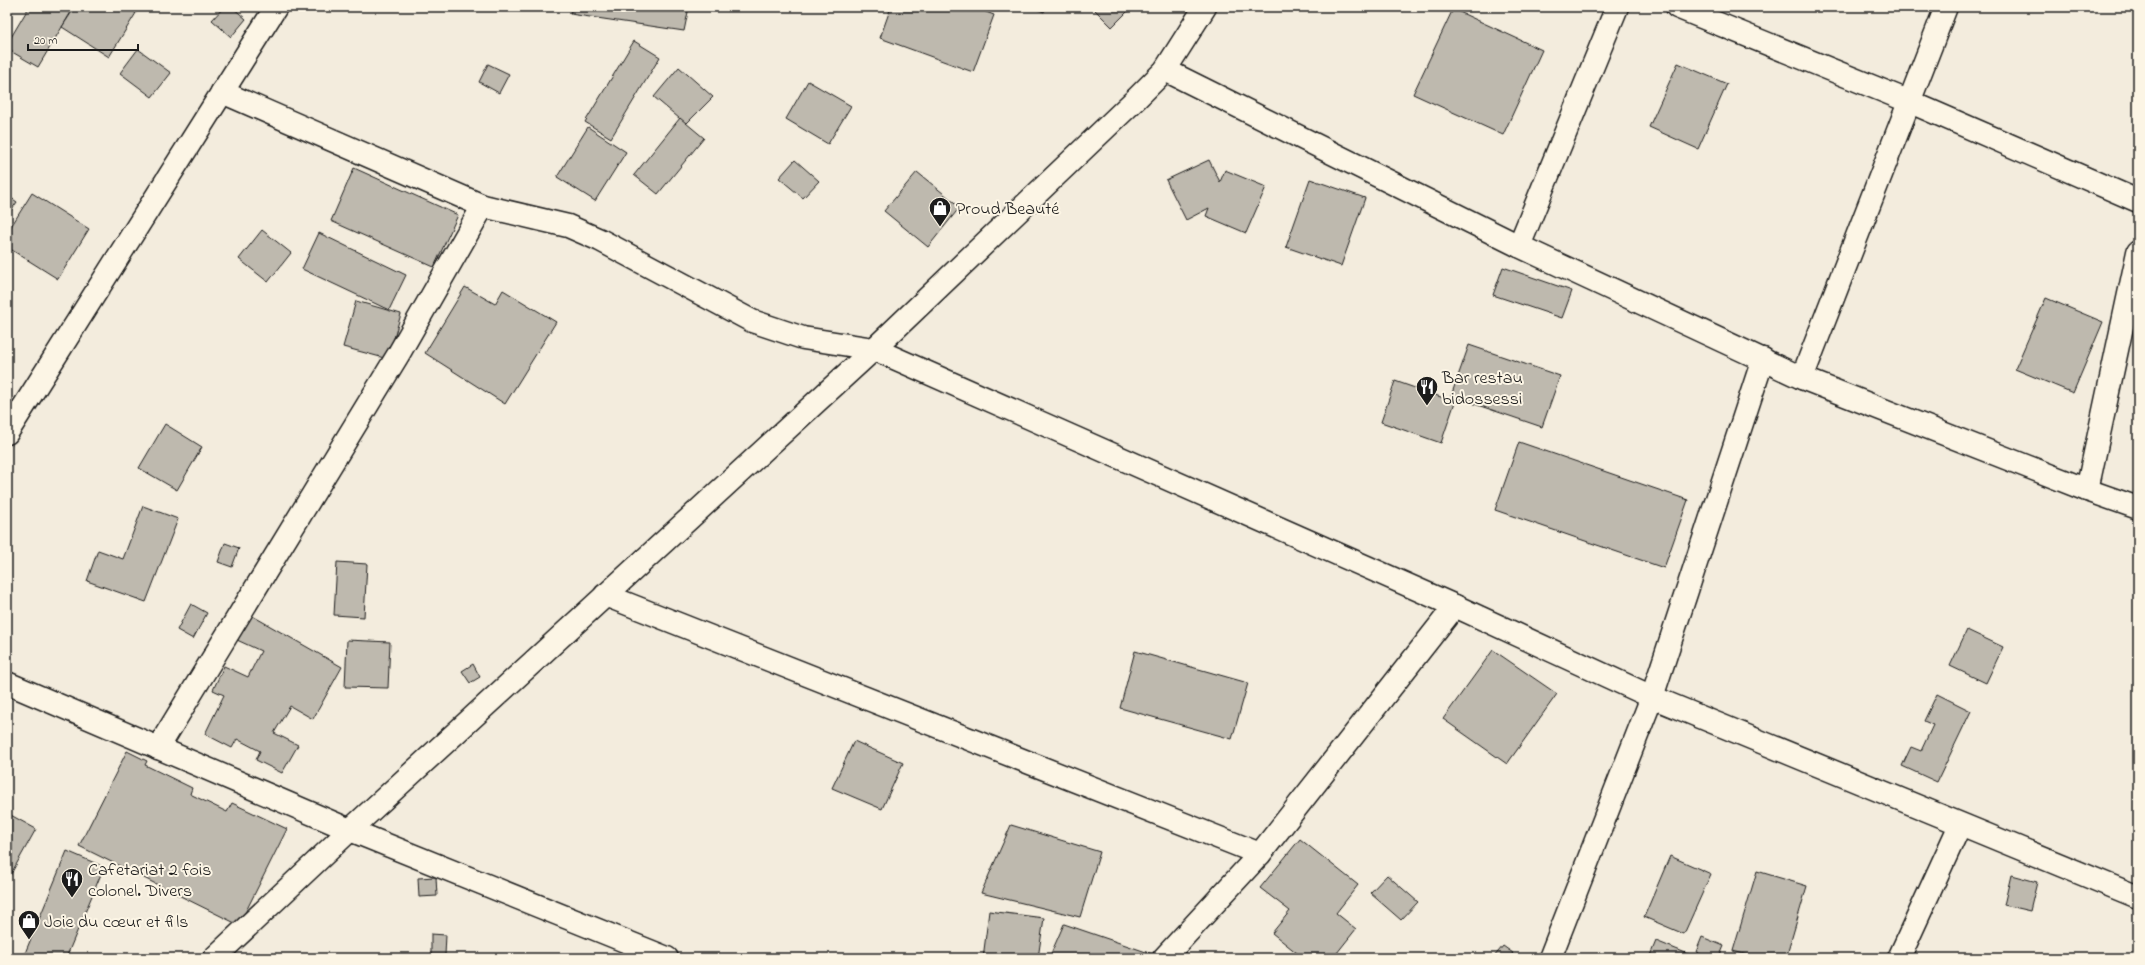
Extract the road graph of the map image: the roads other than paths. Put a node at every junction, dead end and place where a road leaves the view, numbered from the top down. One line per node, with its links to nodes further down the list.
1 (276, 7): 7 (street)
2 (1205, 7): 6 (street)
3 (1617, 7): 11 (street)
4 (1678, 7): 8 (street)
5 (1946, 7): 8 (street)
6 (1165, 70): 11 (street); 13 (street)
7 (222, 92): 10 (street); 16 (street)
8 (1908, 101): 9 (street); 15 (street)
9 (2138, 201)
10 (483, 206): 13 (street); 23 (street)
11 (1519, 246): 14 (street)
12 (2138, 252): 17 (street)
13 (874, 349): 19 (street); 20 (street)
14 (1763, 359): 15 (street); 22 (street)
15 (1802, 378): 17 (street)
16 (7, 433)
17 (2086, 490): 18 (street)
18 (2138, 508)
19 (605, 595): 25 (street); 26 (street)
20 (1455, 606): 22 (street); 26 (street)
21 (7, 683): 23 (street)
22 (1652, 697): 24 (street); 31 (street)
23 (158, 748): 25 (street)
24 (1960, 825): 27 (street); 32 (street)
25 (350, 830): 28 (street); 29 (street)
26 (1260, 854): 30 (street)
27 (2138, 897)
28 (214, 958)
29 (667, 958)
30 (1164, 958)
31 (1550, 958)
32 (1898, 958)

